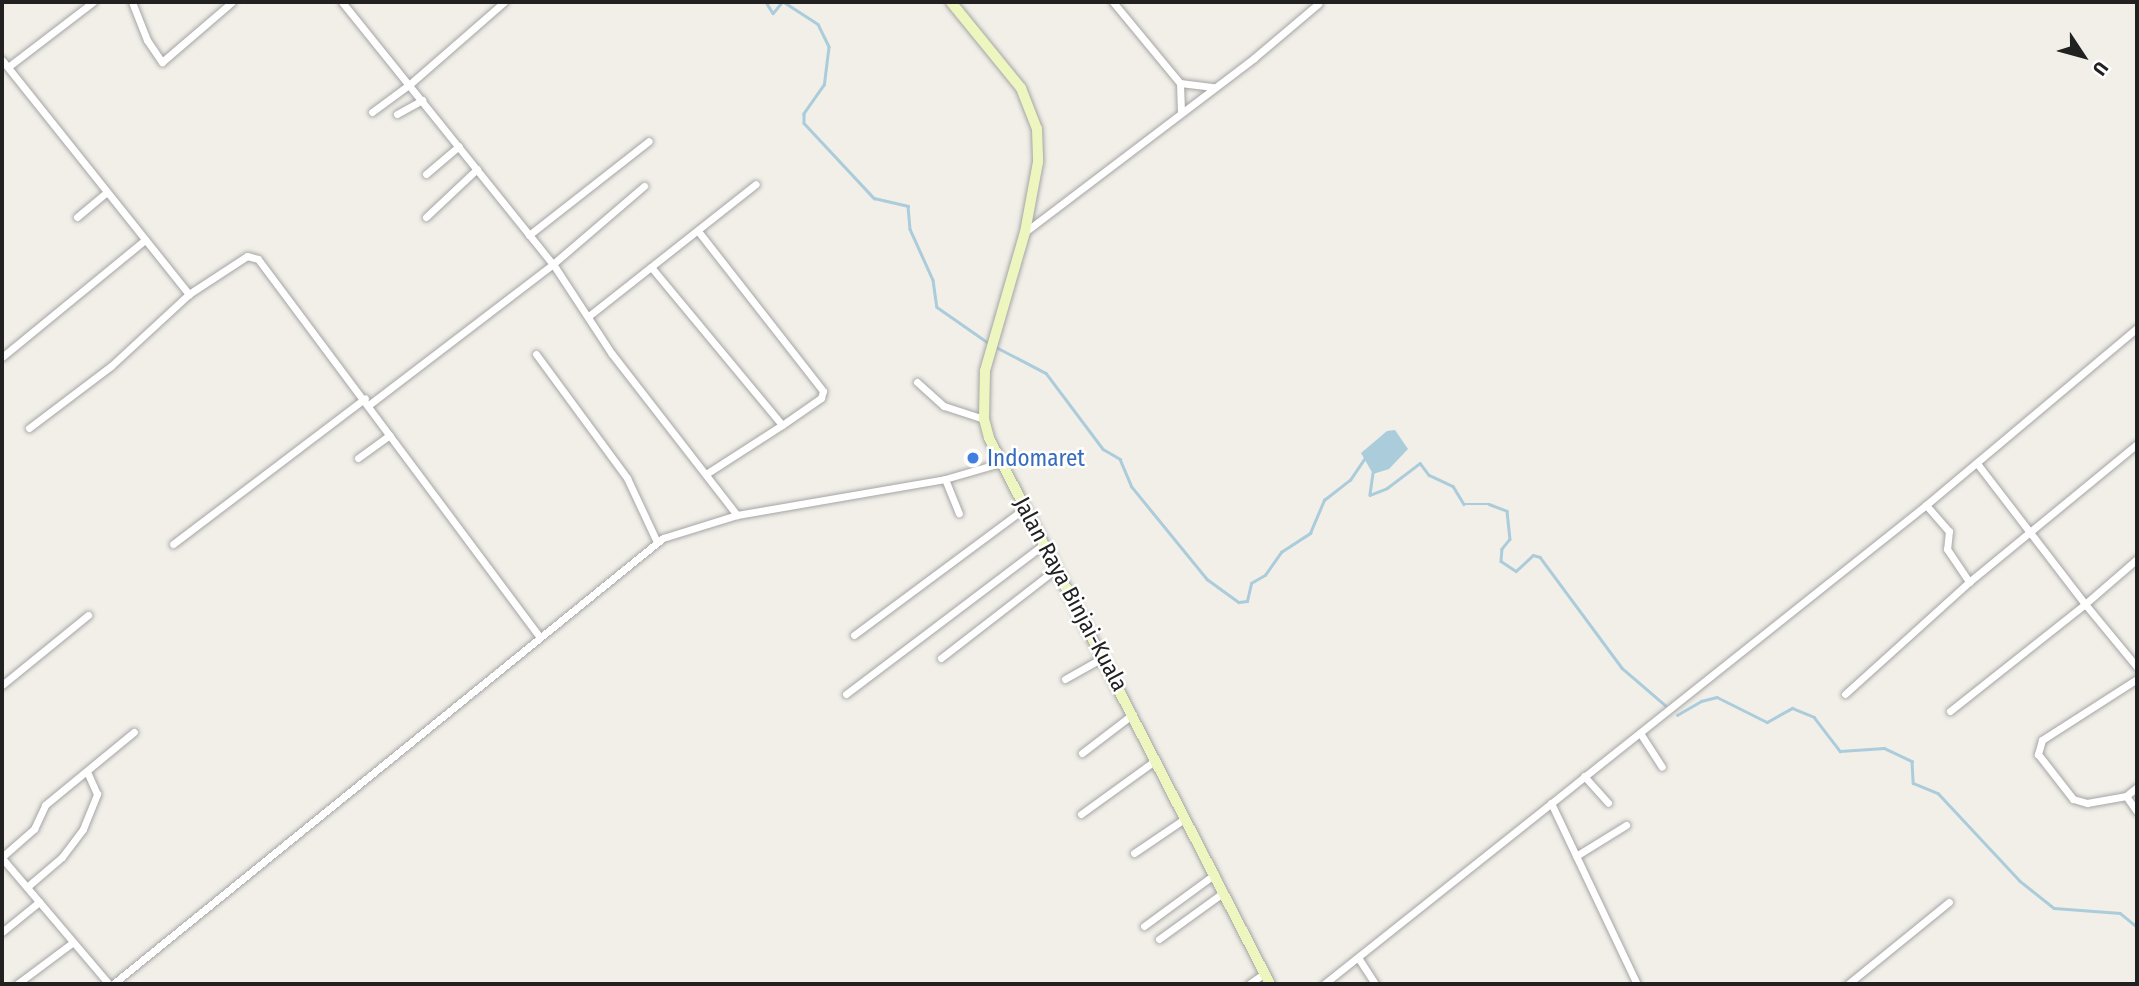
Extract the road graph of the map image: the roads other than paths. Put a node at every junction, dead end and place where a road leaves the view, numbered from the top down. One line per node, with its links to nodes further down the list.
1 (93, 2): 10 (street)
2 (132, 2): 3 (street)
3 (232, 2)
4 (342, 2): 12 (street)
5 (504, 2): 12 (street)
6 (951, 2): 28 (main road, Jalan Raya Binjai-Kuala)
7 (1113, 2): 11 (street)
8 (1318, 4): 13 (street)
9 (2, 60): 10 (street)
10 (8, 68): 24 (street)
11 (1180, 83): 13 (street); 16 (street)
12 (410, 84): 14 (street); 15 (street)
13 (1214, 87): 16 (street)
14 (422, 100): 17 (street); 19 (street)
15 (372, 112)
16 (1181, 112): 28 (street)
17 (397, 114)
18 (649, 141): 29 (street)
19 (459, 146): 20 (street); 21 (street)
20 (477, 169): 26 (street); 29 (street)
21 (426, 174)
22 (756, 184): 27 (street)
23 (644, 186): 31 (street)
24 (106, 192): 25 (street); 30 (street)
25 (77, 217)
26 (426, 217)
27 (698, 231): 32 (street); 41 (street)
28 (1025, 232): 40 (main road, Jalan Raya Binjai-Kuala)
29 (529, 235): 31 (street)
30 (145, 240): 33 (street); 37 (street)
31 (552, 264): 34 (street); 39 (street)
32 (651, 267): 34 (street); 41 (street)
33 (188, 294): 39 (street); 42 (street)
34 (590, 315): 48 (street)
35 (2137, 328): 47 (street)
36 (537, 354): 55 (street)
37 (2, 357)
38 (917, 382): 40 (street)
39 (368, 401): 43 (street); 56 (street)
40 (984, 419): 46 (main road, Jalan Raya Binjai-Kuala)
41 (782, 425): 48 (street)
42 (29, 428)
43 (390, 435): 45 (street); 64 (street)
44 (2137, 444): 54 (street)
45 (358, 458)
46 (1000, 463): 49 (street); 51 (main road, Jalan Raya Binjai-Kuala)
47 (1977, 463): 50 (street); 54 (street)
48 (706, 474): 53 (street)
49 (945, 479): 52 (street); 53 (street)
50 (1926, 505): 60 (street); 76 (street)
51 (1025, 508): 57 (main road, Jalan Raya Binjai-Kuala); 63 (street)
52 (959, 513)
53 (737, 515): 55 (street)
54 (2032, 531): 60 (street); 61 (street)
55 (656, 542): 64 (street)
56 (173, 544)
57 (1044, 544): 59 (main road, Jalan Raya Binjai-Kuala); 71 (street)
58 (2137, 559): 61 (street)
59 (1057, 568): 65 (main road, Jalan Raya Binjai-Kuala); 66 (street)
60 (1969, 582): 72 (street)
61 (2085, 604): 67 (street); 73 (street)
62 (88, 615): 70 (street)
63 (854, 635)
64 (539, 636): 107 (street)
65 (1105, 656): 68 (street); 74 (main road, Jalan Raya Binjai-Kuala)
66 (941, 658)
67 (2137, 667)
68 (1065, 679)
69 (2137, 679): 83 (street)
70 (2, 685)
71 (846, 694)
72 (1845, 694)
73 (1950, 711)
74 (1134, 714): 77 (street); 78 (main road, Jalan Raya Binjai-Kuala)
75 (134, 732): 80 (street)
76 (1640, 733): 79 (street); 81 (street)
77 (1082, 753)
78 (1156, 760): 87 (street); 88 (main road, Jalan Raya Binjai-Kuala)
79 (1662, 767)
80 (87, 772): 92 (street); 96 (street)
81 (1584, 776): 84 (street); 85 (street)
82 (2137, 787): 83 (street)
83 (2126, 796): 86 (street)
84 (1551, 803): 91 (street); 104 (street)
85 (1608, 803)
86 (2137, 812)
87 (1081, 814)
88 (1184, 819): 90 (street); 95 (main road, Jalan Raya Binjai-Kuala)
89 (1626, 825): 91 (street)
90 (1134, 853)
91 (1576, 856): 112 (street)
92 (2, 857): 93 (street)
93 (10, 865): 94 (street); 96 (street)
94 (2, 872)
95 (1215, 874): 97 (main road, Jalan Raya Binjai-Kuala); 100 (street)
96 (27, 887): 98 (street)
97 (1225, 892): 102 (street); 105 (main road, Jalan Raya Binjai-Kuala)
98 (39, 902): 101 (street); 103 (street)
99 (1949, 902): 113 (street)
100 (1144, 926)
101 (2, 932)
102 (1159, 939)
103 (72, 943): 106 (street); 107 (street)
104 (1359, 959): 110 (street); 111 (street)
105 (1265, 973): 108 (street); 109 (main road, Jalan Raya Binjai-Kuala)
106 (17, 984)
107 (111, 984)
108 (1249, 984)
109 (1270, 984)
110 (1324, 984)
111 (1375, 984)
112 (1637, 984)
113 (1848, 984)

